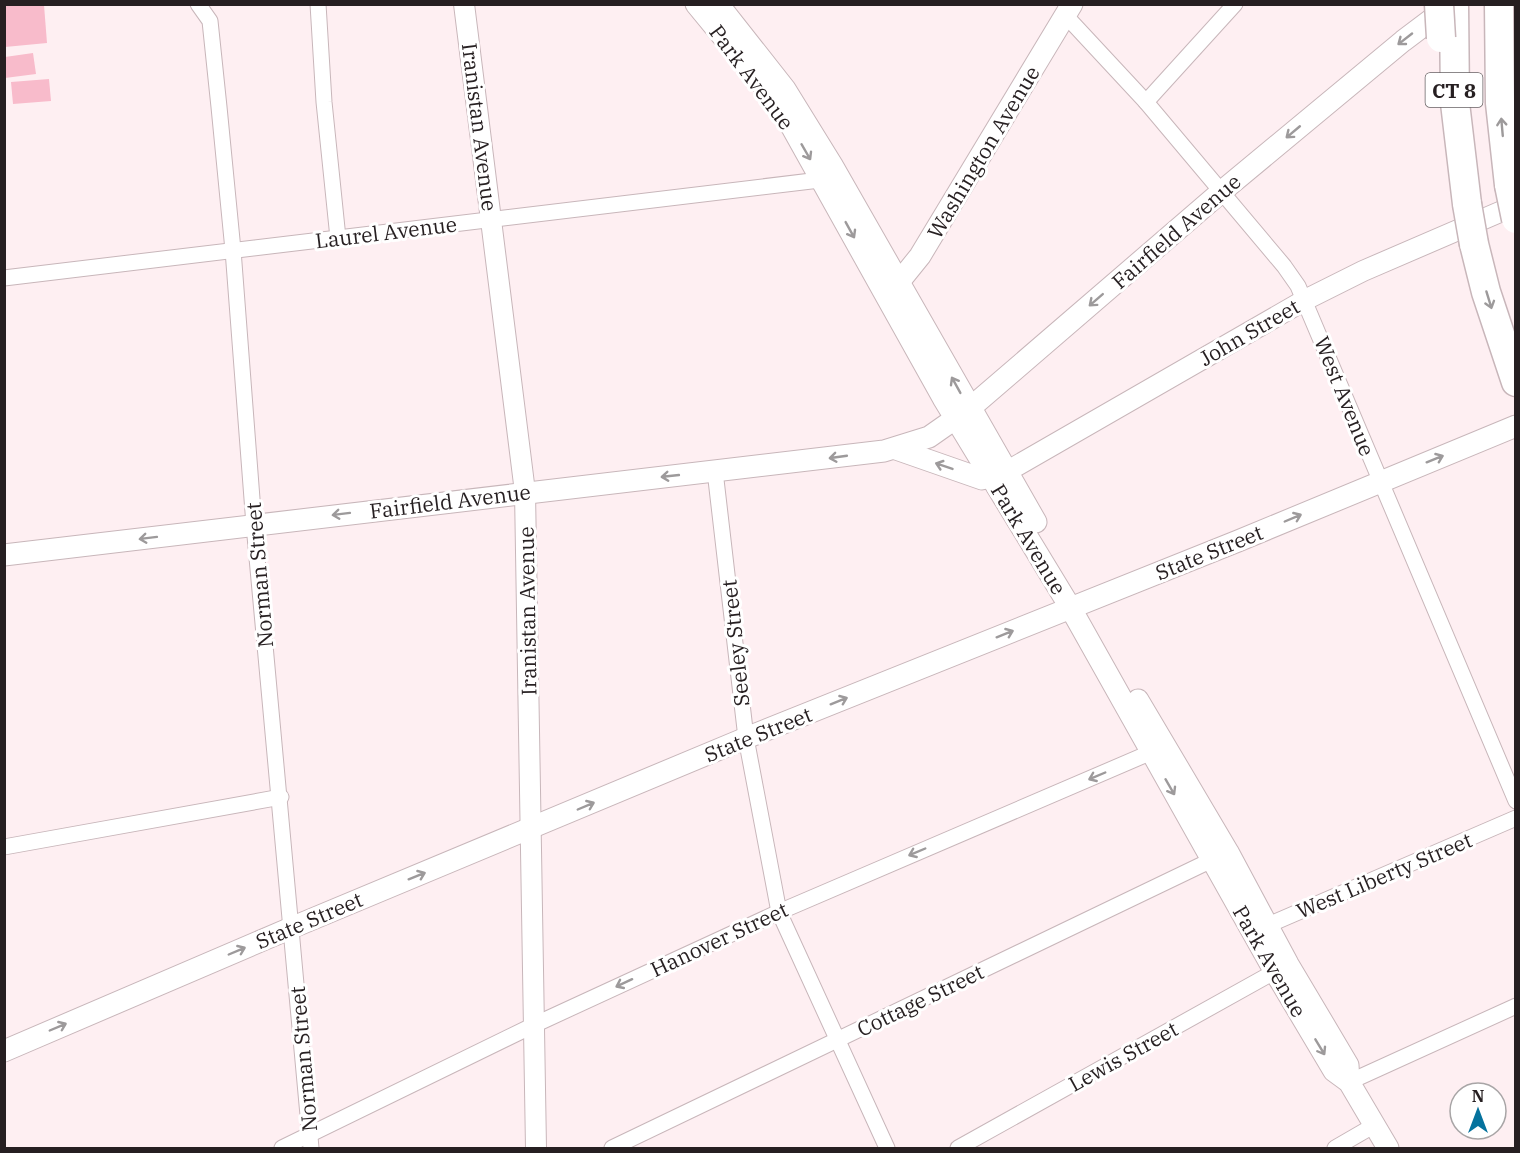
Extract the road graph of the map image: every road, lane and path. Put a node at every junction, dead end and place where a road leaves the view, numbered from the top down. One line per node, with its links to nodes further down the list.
1 (198, 4): 18 (street, Norman Street)
2 (318, 4): 17 (street)
3 (464, 4): 15 (street, Iranistan Avenue)
4 (696, 4): 12 (main road, Park Avenue, one-way to 12)
5 (718, 4): 12 (main road, Park Avenue)
6 (1235, 4): 11 (street)
7 (1439, 4): 10 (highway, bridge)
8 (1499, 4): 14 (highway, CT 8, one-way to 8)
9 (1069, 10): 11 (street, West Avenue); 20 (main road, Washington Avenue)
10 (1450, 19): 13 (main road, Fairfield Avenue, one-way to 13); 22 (highway, one-way to 22, bridge)
11 (1146, 102): 13 (street, West Avenue)
12 (831, 178): 15 (street, Laurel Avenue); 20 (main road, Park Avenue)
13 (1221, 192): 21 (street, West Avenue); 23 (main road, Fairfield Avenue, one-way to 23)
14 (1512, 195): 16 (highway, CT 8, bridge); 21 (street, John Street)
15 (492, 219): 17 (street, Laurel Avenue); 29 (street, Iranistan Avenue)
16 (1515, 219)
17 (338, 238): 18 (street, Laurel Avenue)
18 (233, 250): 19 (street, Laurel Avenue); 30 (street, Norman Street)
19 (4, 278)
20 (891, 286): 23 (main road, Park Avenue)
21 (1305, 300): 27 (street, John Street); 28 (street, West Avenue)
22 (1515, 382)
23 (963, 414): 25 (main road, Fairfield Avenue); 27 (main road, Park Avenue)
24 (1515, 426): 28 (main road, State Street, one-way to 24)
25 (896, 449): 26 (main road, Fairfield Avenue, one-way to 26); 27 (main road, Fairfield Avenue, one-way to 25)
26 (716, 471): 29 (main road, Fairfield Avenue, one-way to 29); 33 (street, Seeley Street)
27 (999, 474): 32 (main road, Park Avenue)
28 (1381, 482): 32 (main road, State Street, one-way to 28); 36 (street, West Avenue)
29 (525, 492): 30 (main road, Fairfield Avenue, one-way to 30); 38 (street, Iranistan Avenue)
30 (254, 525): 31 (main road, Fairfield Avenue, one-way to 31); 35 (street, Norman Street)
31 (4, 555)
32 (1076, 605): 33 (main road, State Street, one-way to 32); 34 (main road, Park Avenue)
33 (746, 738): 38 (main road, State Street, one-way to 33); 41 (street, Seeley Street)
34 (1157, 750): 40 (main road, Park Avenue); 41 (street, Hanover Street, one-way to 41)
35 (280, 797): 39 (street); 42 (street, Norman Street)
36 (1515, 801)
37 (1515, 818): 43 (street, West Liberty Street)
38 (532, 829): 42 (main road, State Street, one-way to 38); 46 (street, Iranistan Avenue)
39 (4, 847)
40 (1220, 856): 43 (main road, Park Avenue); 47 (street, Cottage Street)
41 (779, 912): 46 (street, Hanover Street, one-way to 46); 47 (street, Seeley Street)
42 (291, 928): 48 (main road, State Street, one-way to 42); 51 (street, Norman Street)
43 (1260, 928): 44 (main road, Park Avenue)
44 (1282, 968): 49 (main road, Park Avenue); 56 (street, Lewis Street)
45 (1515, 1006): 49 (street)
46 (534, 1025): 51 (street, Hanover Street); 53 (street, Iranistan Avenue)
47 (837, 1040): 54 (street, Cottage Street); 55 (street, Seeley Street)
48 (4, 1050)
49 (1349, 1082): 50 (main road, Park Avenue)
50 (1373, 1126): 57 (street); 58 (main road, Park Avenue)
51 (310, 1142): 52 (street, Hanover Street)
52 (282, 1149)
53 (536, 1149)
54 (612, 1149)
55 (887, 1149)
56 (958, 1149)
57 (1335, 1149)
58 (1388, 1149)

